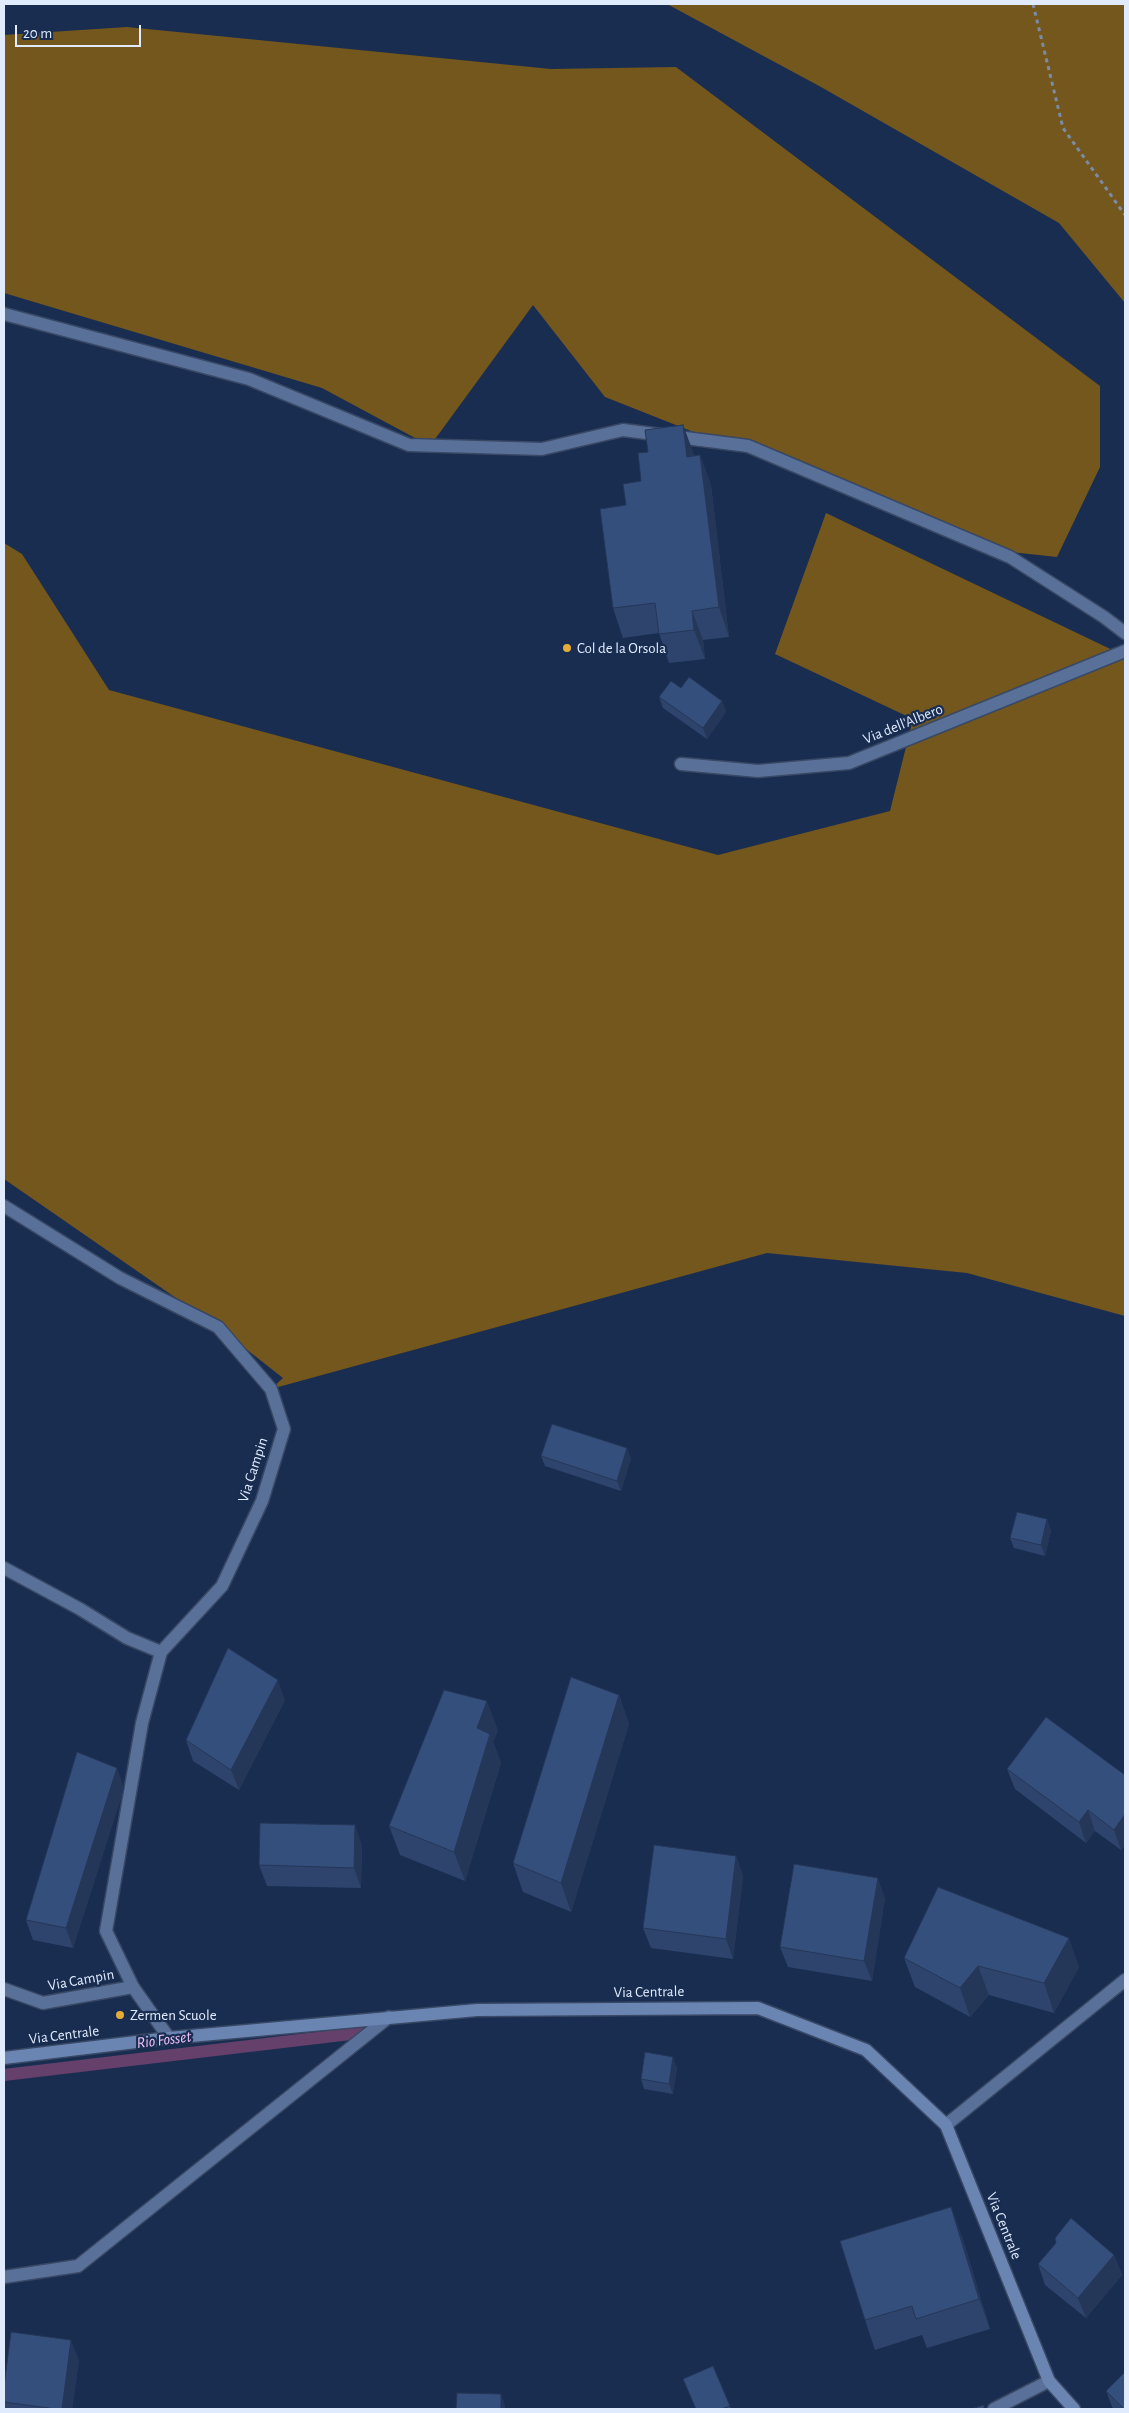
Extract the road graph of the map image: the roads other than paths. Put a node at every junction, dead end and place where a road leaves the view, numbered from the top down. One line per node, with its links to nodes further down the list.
1 (4, 314): 2 (street)
2 (1125, 633)
3 (1125, 651): 4 (street, Via dell'Albero)
4 (681, 764)
5 (4, 1206): 7 (street, Via Campin)
6 (4, 1568): 7 (street)
7 (161, 1652): 9 (street)
8 (1125, 1980): 14 (street)
9 (133, 1987): 10 (street, Via Campin); 12 (street, Via Campin)
10 (4, 1989)
11 (389, 2017): 12 (street, Via Centrale); 14 (street, Via Centrale); 15 (street)
12 (169, 2038): 13 (street, Via Centrale)
13 (4, 2058)
14 (946, 2125): 16 (street, Via Centrale)
15 (4, 2277)
16 (1049, 2382): 17 (street); 18 (street, Via Centrale)
17 (997, 2409)
18 (1074, 2409)

